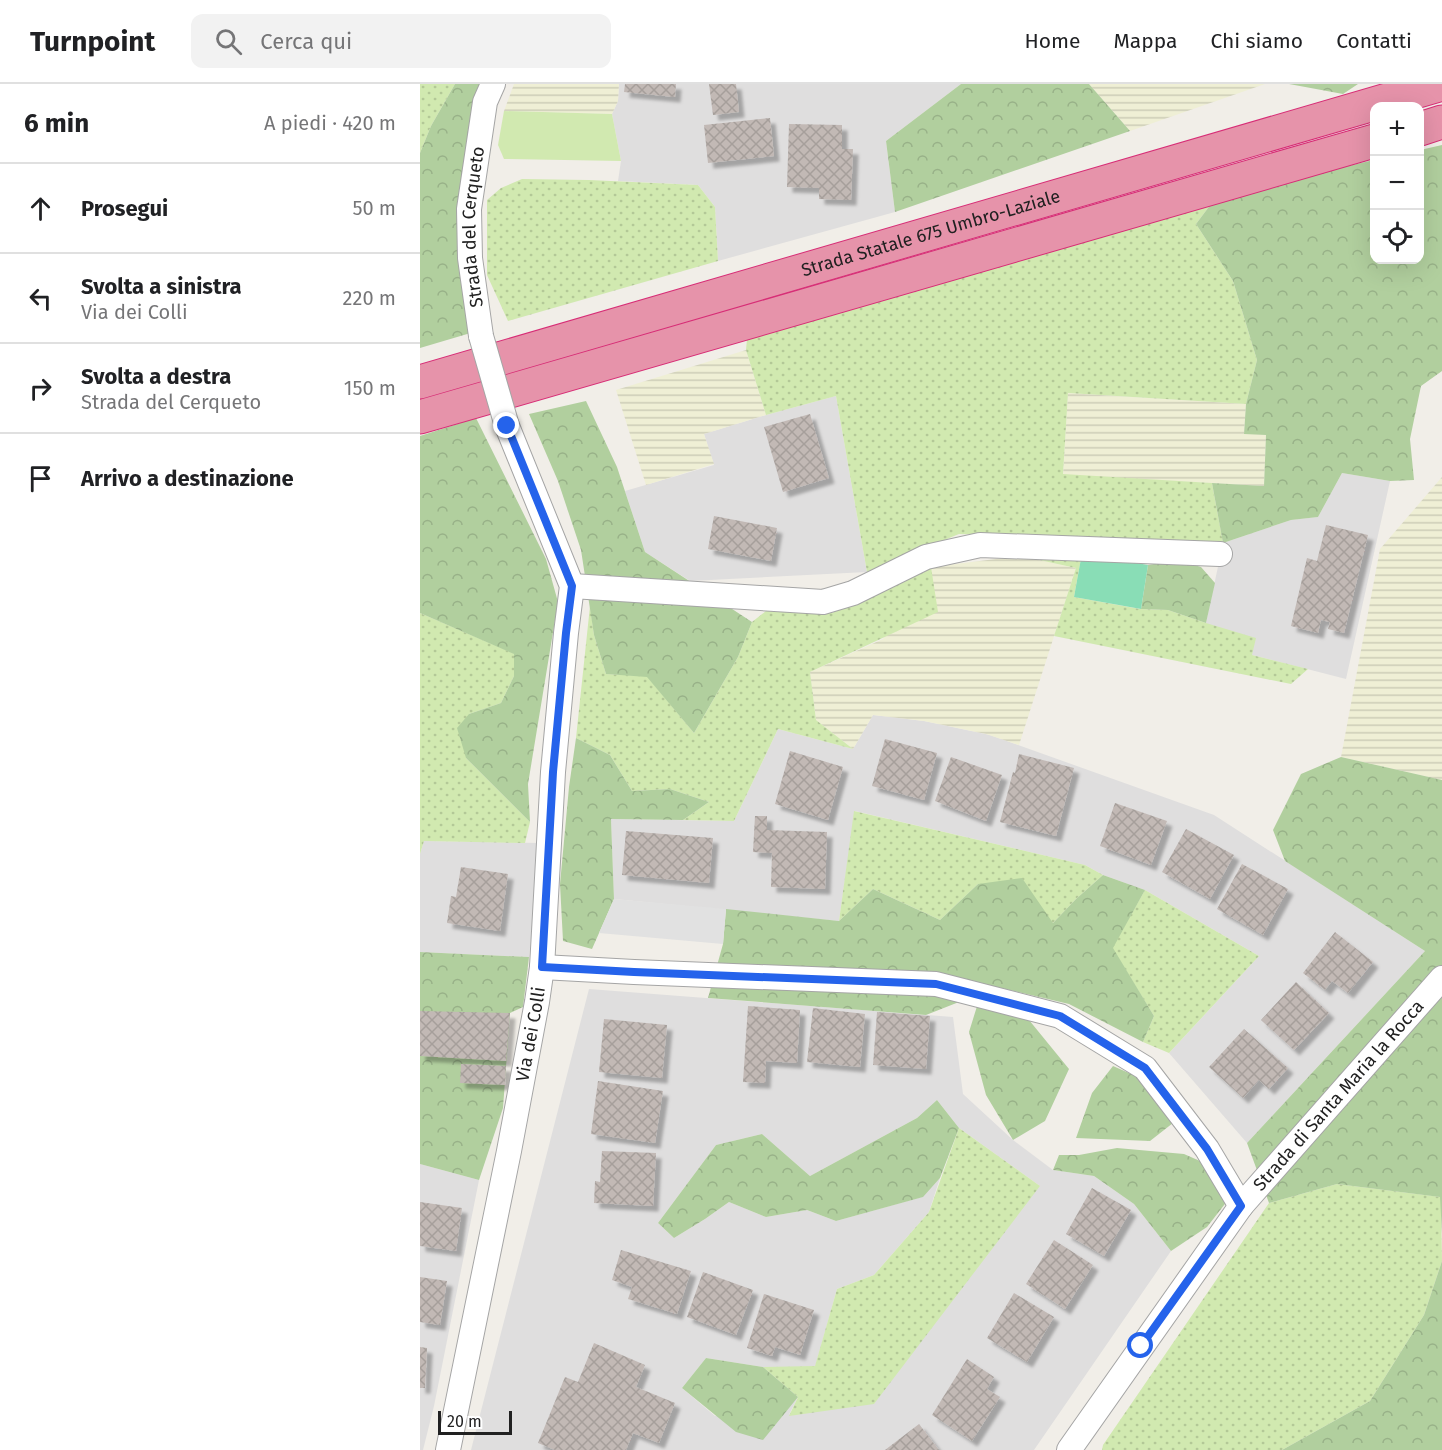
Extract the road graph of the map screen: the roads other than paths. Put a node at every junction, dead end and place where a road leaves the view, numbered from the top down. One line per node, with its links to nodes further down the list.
1 (493, 84): 9 (street, Strada del Cerqueto, bridge)
2 (1442, 84): 6 (highway, Strada Statale 675 Umbro-Laziale)
3 (1442, 122): 4 (highway)
4 (1424, 127)
5 (1370, 142): 7 (highway, Strada Statale 675 Umbro-Laziale)
6 (420, 382)
7 (420, 417)
8 (1220, 554): 9 (street)
9 (572, 586): 10 (street, Strada del Cerqueto)
10 (542, 967): 12 (street, Via dei Colli); 13 (street, Via dei Colli)
11 (1442, 978): 12 (street, Strada di Santa Maria la Rocca)
12 (1241, 1206): 14 (street, Strada di Santa Maria la Rocca)
13 (448, 1450)
14 (1069, 1450)

